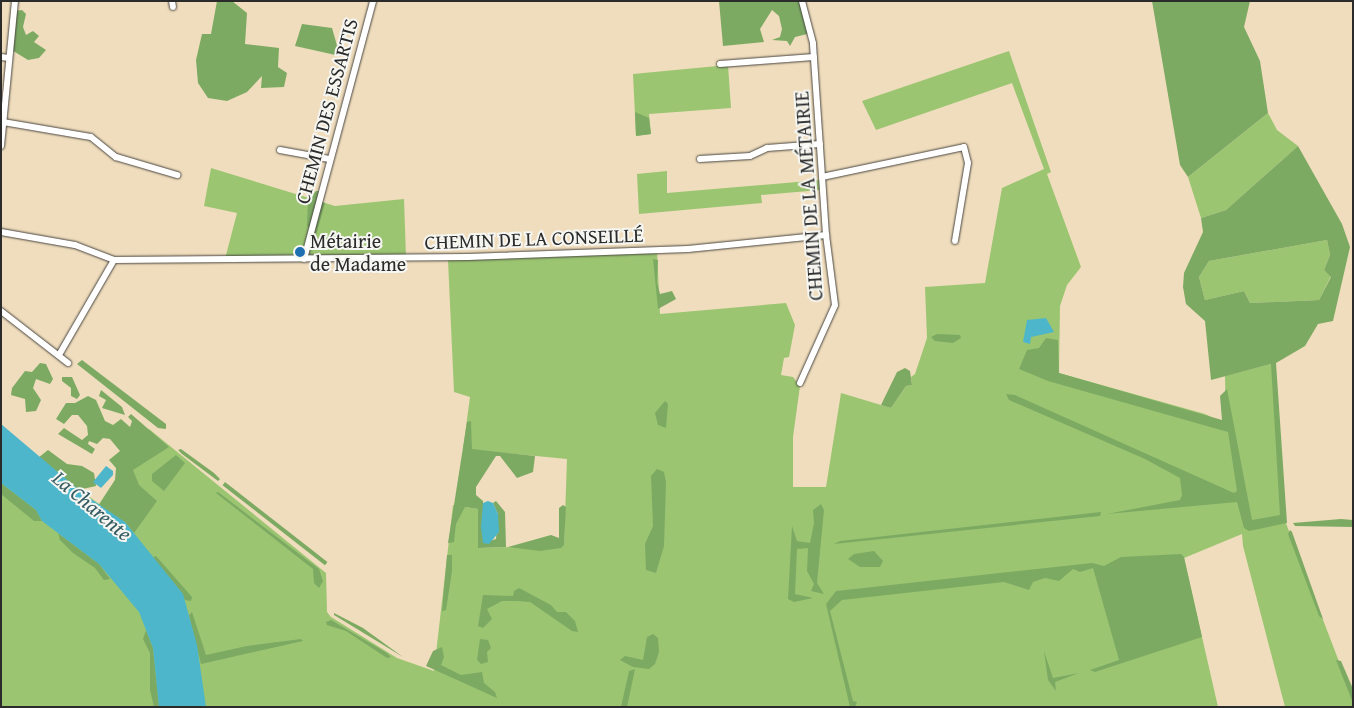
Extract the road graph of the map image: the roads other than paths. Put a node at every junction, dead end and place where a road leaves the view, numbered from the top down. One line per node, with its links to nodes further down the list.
1 (15, 1): 6 (street)
2 (373, 1): 12 (street, CHEMIN DES ESSARTIS)
3 (802, 1): 5 (street, CHEMIN DE LA MÉTAIRIE)
4 (1, 57): 6 (street)
5 (814, 57): 7 (street); 9 (street, CHEMIN DE LA MÉTAIRIE)
6 (10, 58): 8 (street)
7 (720, 64)
8 (4, 122): 10 (street); 14 (street)
9 (820, 144): 13 (street); 15 (street, CHEMIN DE LA MÉTAIRIE)
10 (1, 146)
11 (280, 150): 12 (street)
12 (329, 159): 19 (street, CHEMIN DES ESSARTIS)
13 (700, 159)
14 (177, 175)
15 (822, 177): 17 (street, CHEMIN DE LA MÉTAIRIE); 18 (street)
16 (1, 232): 20 (street)
17 (826, 235): 19 (street, CHEMIN DE LA CONSEILLÉ); 24 (street, CHEMIN DE LA MÉTAIRIE)
18 (955, 241)
19 (304, 259): 20 (street, CHEMIN DE LA CONSEILLÉ)
20 (114, 260): 22 (street)
21 (1, 312): 22 (street)
22 (59, 355): 23 (street)
23 (68, 363)
24 (800, 383)

